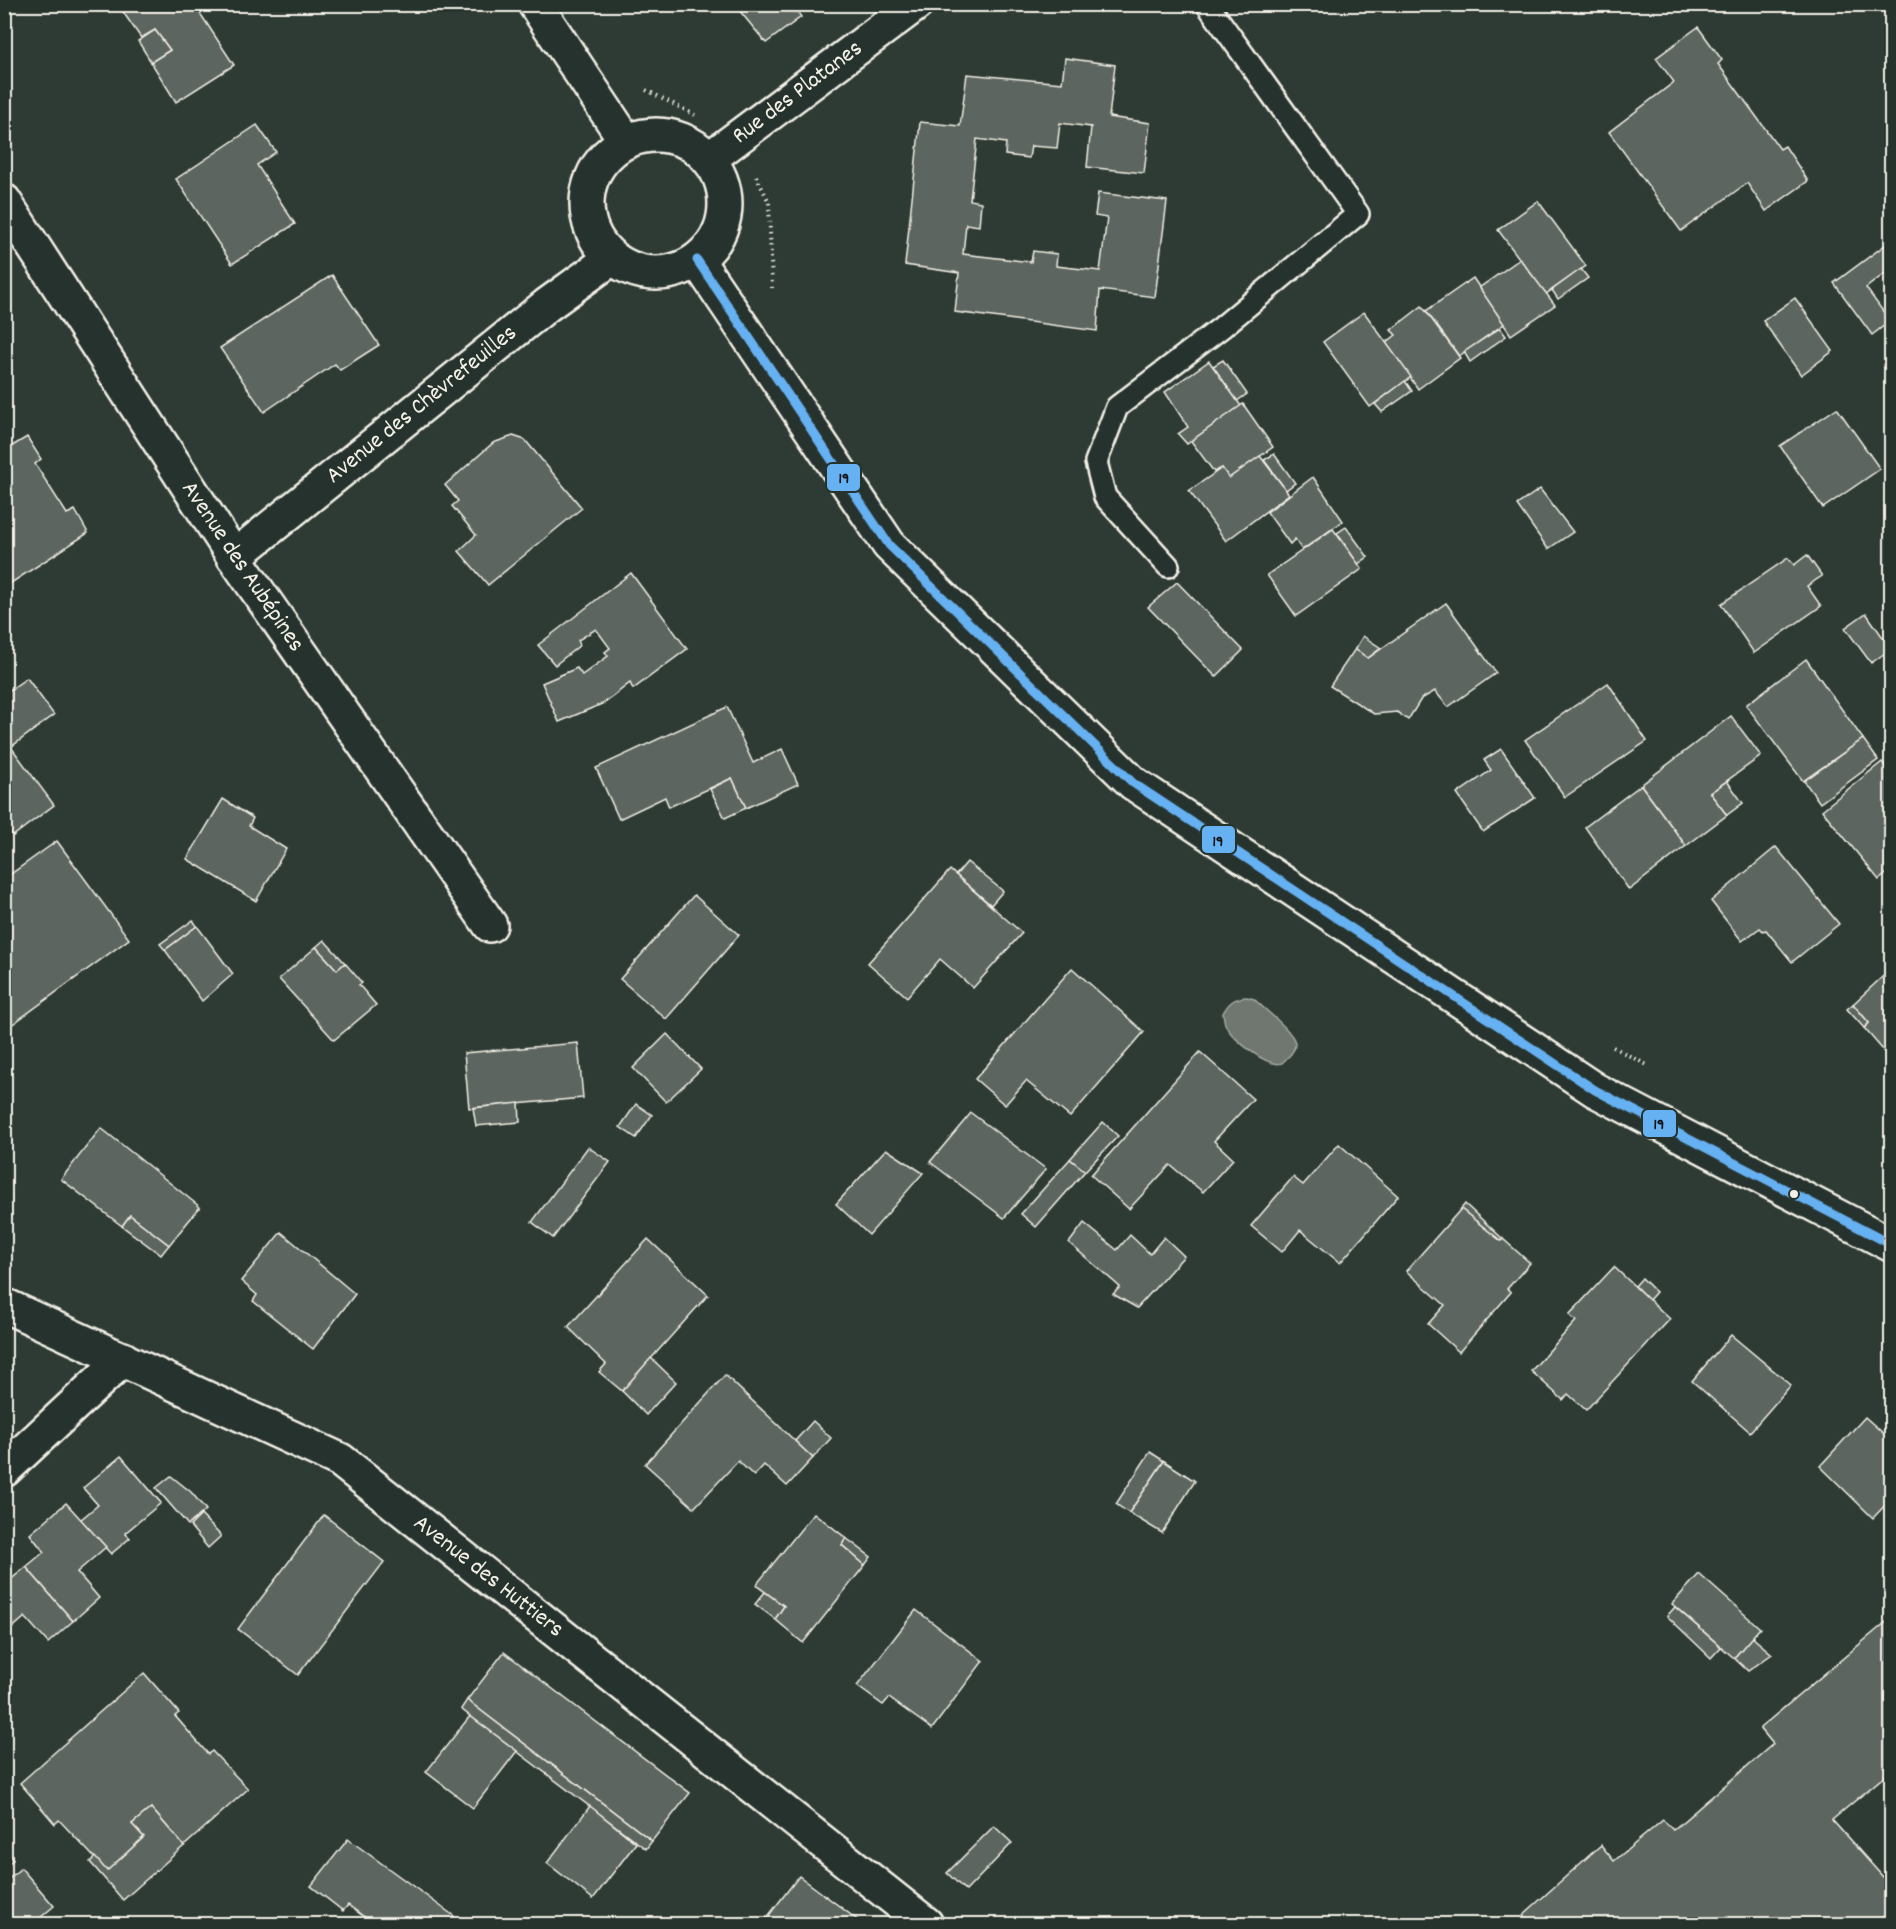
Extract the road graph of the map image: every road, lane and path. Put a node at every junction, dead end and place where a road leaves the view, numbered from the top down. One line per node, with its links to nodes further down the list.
1 (535, 4): 6 (street)
2 (916, 4): 5 (street, Rue des Platanes)
3 (1207, 4): 13 (lane)
4 (639, 80): 5 (path)
5 (738, 138): 7 (street, Rue des Platanes); 11 (path)
6 (626, 141): 7 (street); 9 (street)
7 (709, 159): 10 (street)
8 (4, 201): 12 (street, Avenue des Aubépines)
9 (612, 258): 10 (street); 12 (street, Avenue des Chèvrefeuilles)
10 (697, 260): 17 (street)
11 (777, 297)
12 (234, 557): 14 (street, Avenue des Aubépines)
13 (1168, 566)
14 (490, 925)
15 (1611, 1046): 16 (path)
16 (1653, 1068)
17 (1892, 1245)
18 (4, 1305): 19 (street, Avenue des Huttiers)
19 (123, 1359): 20 (street); 21 (street, Avenue des Huttiers)
20 (4, 1470)
21 (926, 1924)

